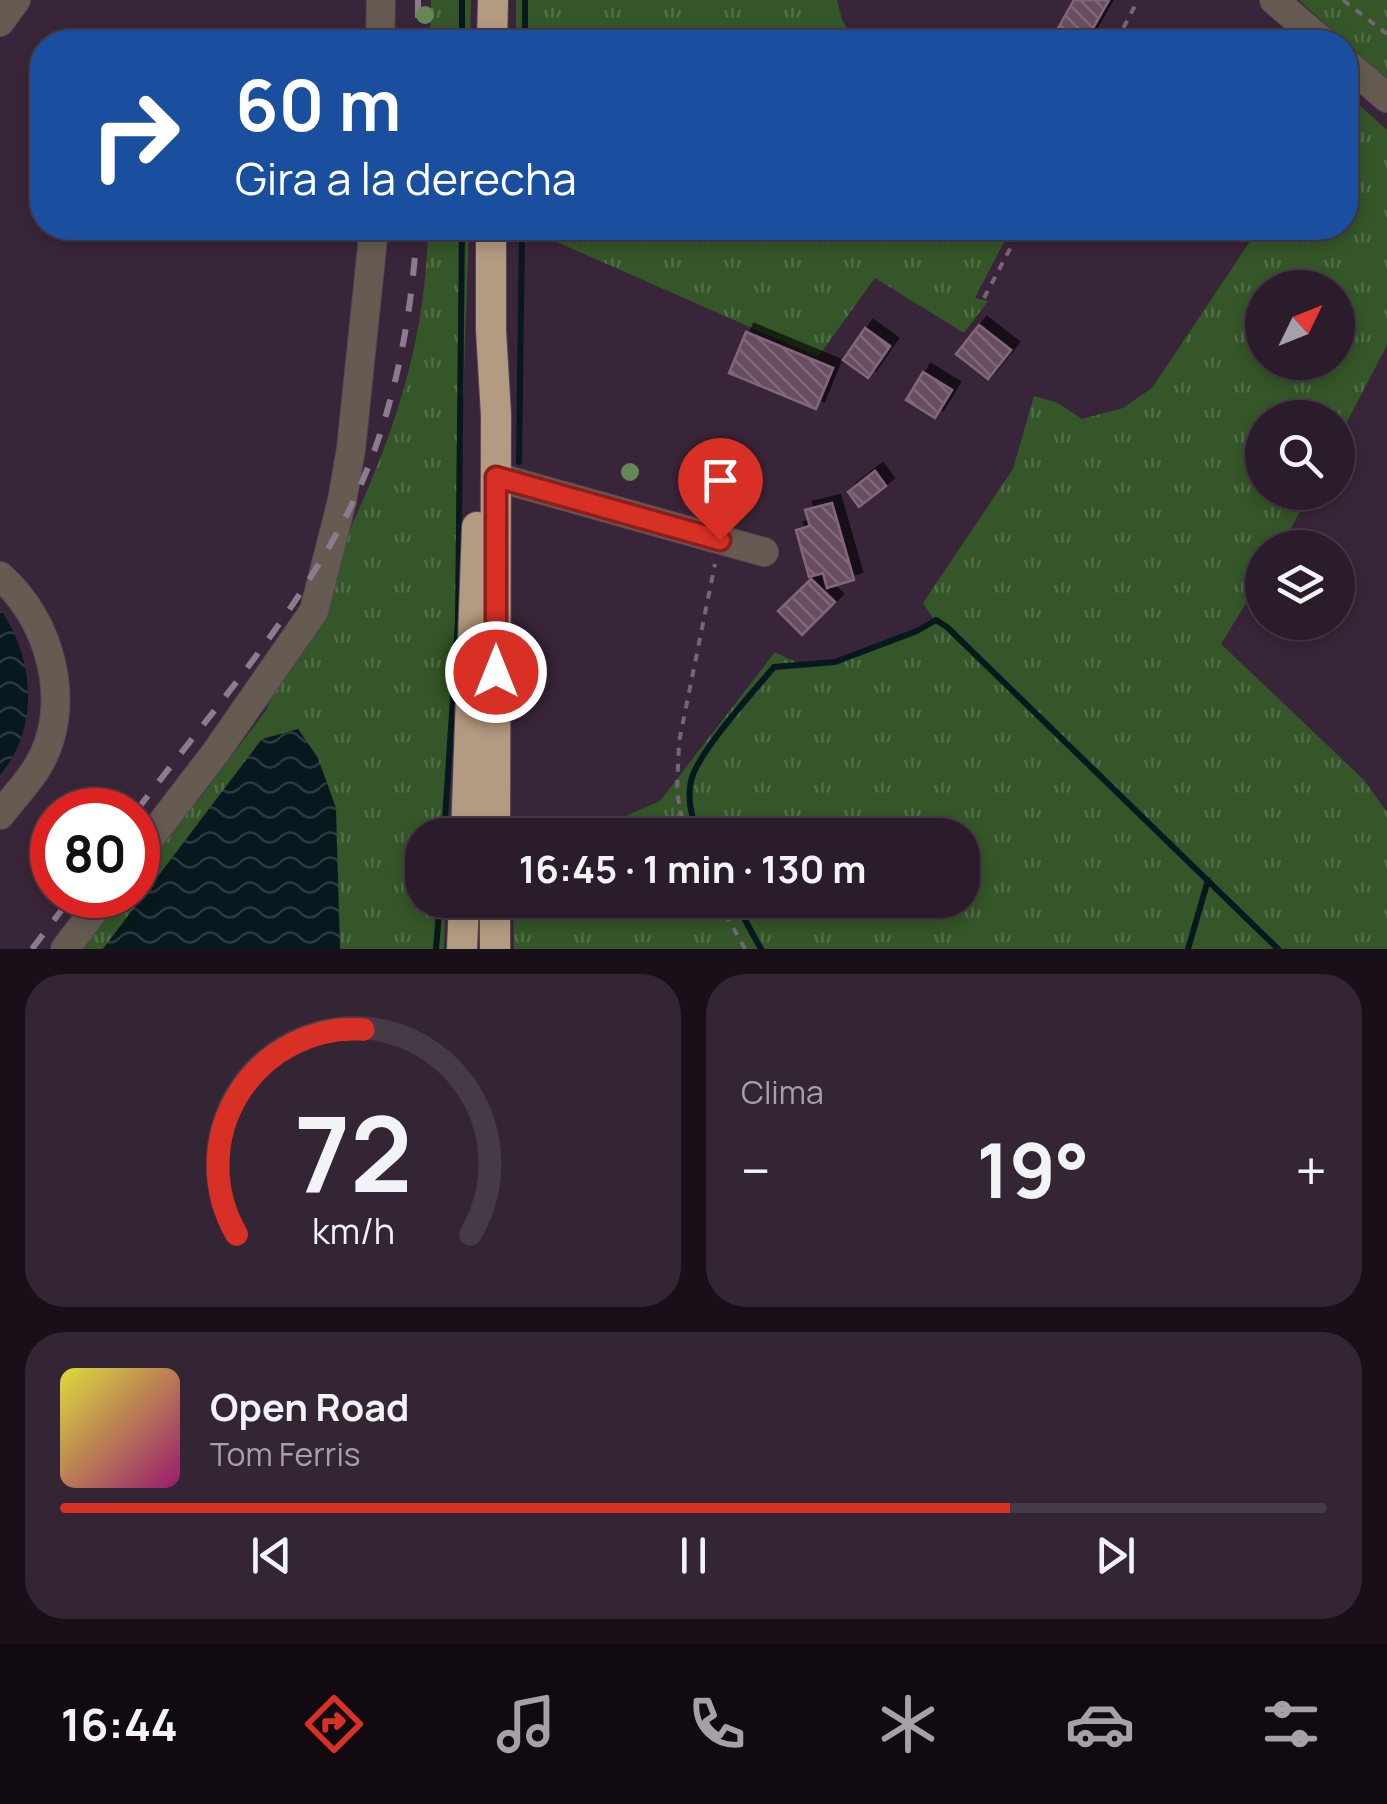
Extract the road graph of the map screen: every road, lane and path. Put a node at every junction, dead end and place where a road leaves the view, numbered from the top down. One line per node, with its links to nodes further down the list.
1 (16, 0): 7 (street)
2 (381, 0): 8 (street)
3 (493, 0): 9 (highway)
4 (1138, 0): 10 (path)
5 (1274, 0): 11 (street)
6 (1343, 0): 12 (path)
7 (0, 22)
8 (380, 30)
9 (492, 30)
10 (1122, 30)
11 (1309, 30)
12 (1387, 34)
13 (1358, 73): 14 (street)
14 (1387, 98)
15 (373, 240): 28 (street)
16 (492, 240): 19 (highway)
17 (1015, 240): 18 (path)
18 (984, 298)
19 (491, 330): 20 (highway); 25 (highway)
20 (496, 477): 21 (street); 26 (highway)
21 (720, 540): 22 (street); 27 (path)
22 (764, 552)
23 (0, 576): 24 (street)
24 (0, 815)
25 (467, 818)
26 (496, 818)
27 (682, 818)
28 (160, 825)
29 (89, 918): 33 (street)
30 (463, 918): 34 (highway)
31 (496, 918): 35 (highway)
32 (728, 918): 36 (path)
33 (65, 949)
34 (462, 949)
35 (495, 949)
36 (746, 949)

